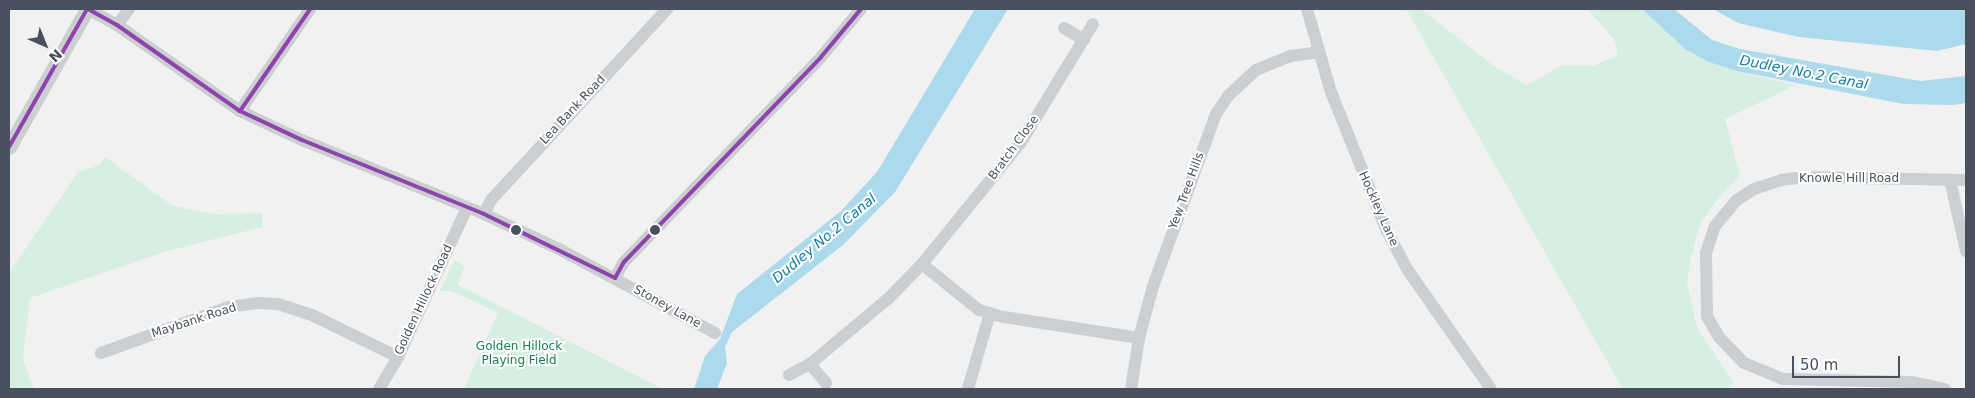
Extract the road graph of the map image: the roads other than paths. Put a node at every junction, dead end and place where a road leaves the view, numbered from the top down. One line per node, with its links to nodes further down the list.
1 (87, 9): 8 (street, Stoney Lane); 13 (street)
2 (129, 9): 8 (street)
3 (310, 9): 12 (street)
4 (667, 9): 17 (street, Lea Bank Road)
5 (861, 9): 20 (street)
6 (1308, 9): 11 (street, Hockley Lane)
7 (1094, 24): 10 (street, Bratch Close)
8 (118, 26): 12 (street, Stoney Lane)
9 (1064, 28): 10 (street)
10 (1084, 40): 19 (street, Bratch Close)
11 (1318, 52): 23 (street, Yew Tree Hills); 32 (street, Hockley Lane)
12 (240, 110): 16 (street, Stoney Lane)
13 (9, 147)
14 (1950, 180): 15 (street, Knowle Hill Road); 18 (street); 33 (street, Knowle Hill Road)
15 (1966, 180)
16 (467, 208): 17 (street, Stoney Lane); 25 (street, Golden Hillock Road)
17 (484, 214): 20 (street, Stoney Lane)
18 (1966, 251)
19 (922, 264): 21 (street); 26 (street, Bratch Close)
20 (615, 278): 22 (street, Stoney Lane)
21 (990, 313): 23 (street); 30 (street)
22 (715, 333)
23 (1139, 338): 31 (street, Yew Tree Hills)
24 (101, 353): 25 (street, Maybank Road)
25 (398, 357): 29 (street, Golden Hillock Road)
26 (810, 364): 27 (street, Bratch Close); 28 (street)
27 (788, 375)
28 (826, 382)
29 (379, 389)
30 (968, 389)
31 (1131, 389)
32 (1491, 389)
33 (1945, 389)

